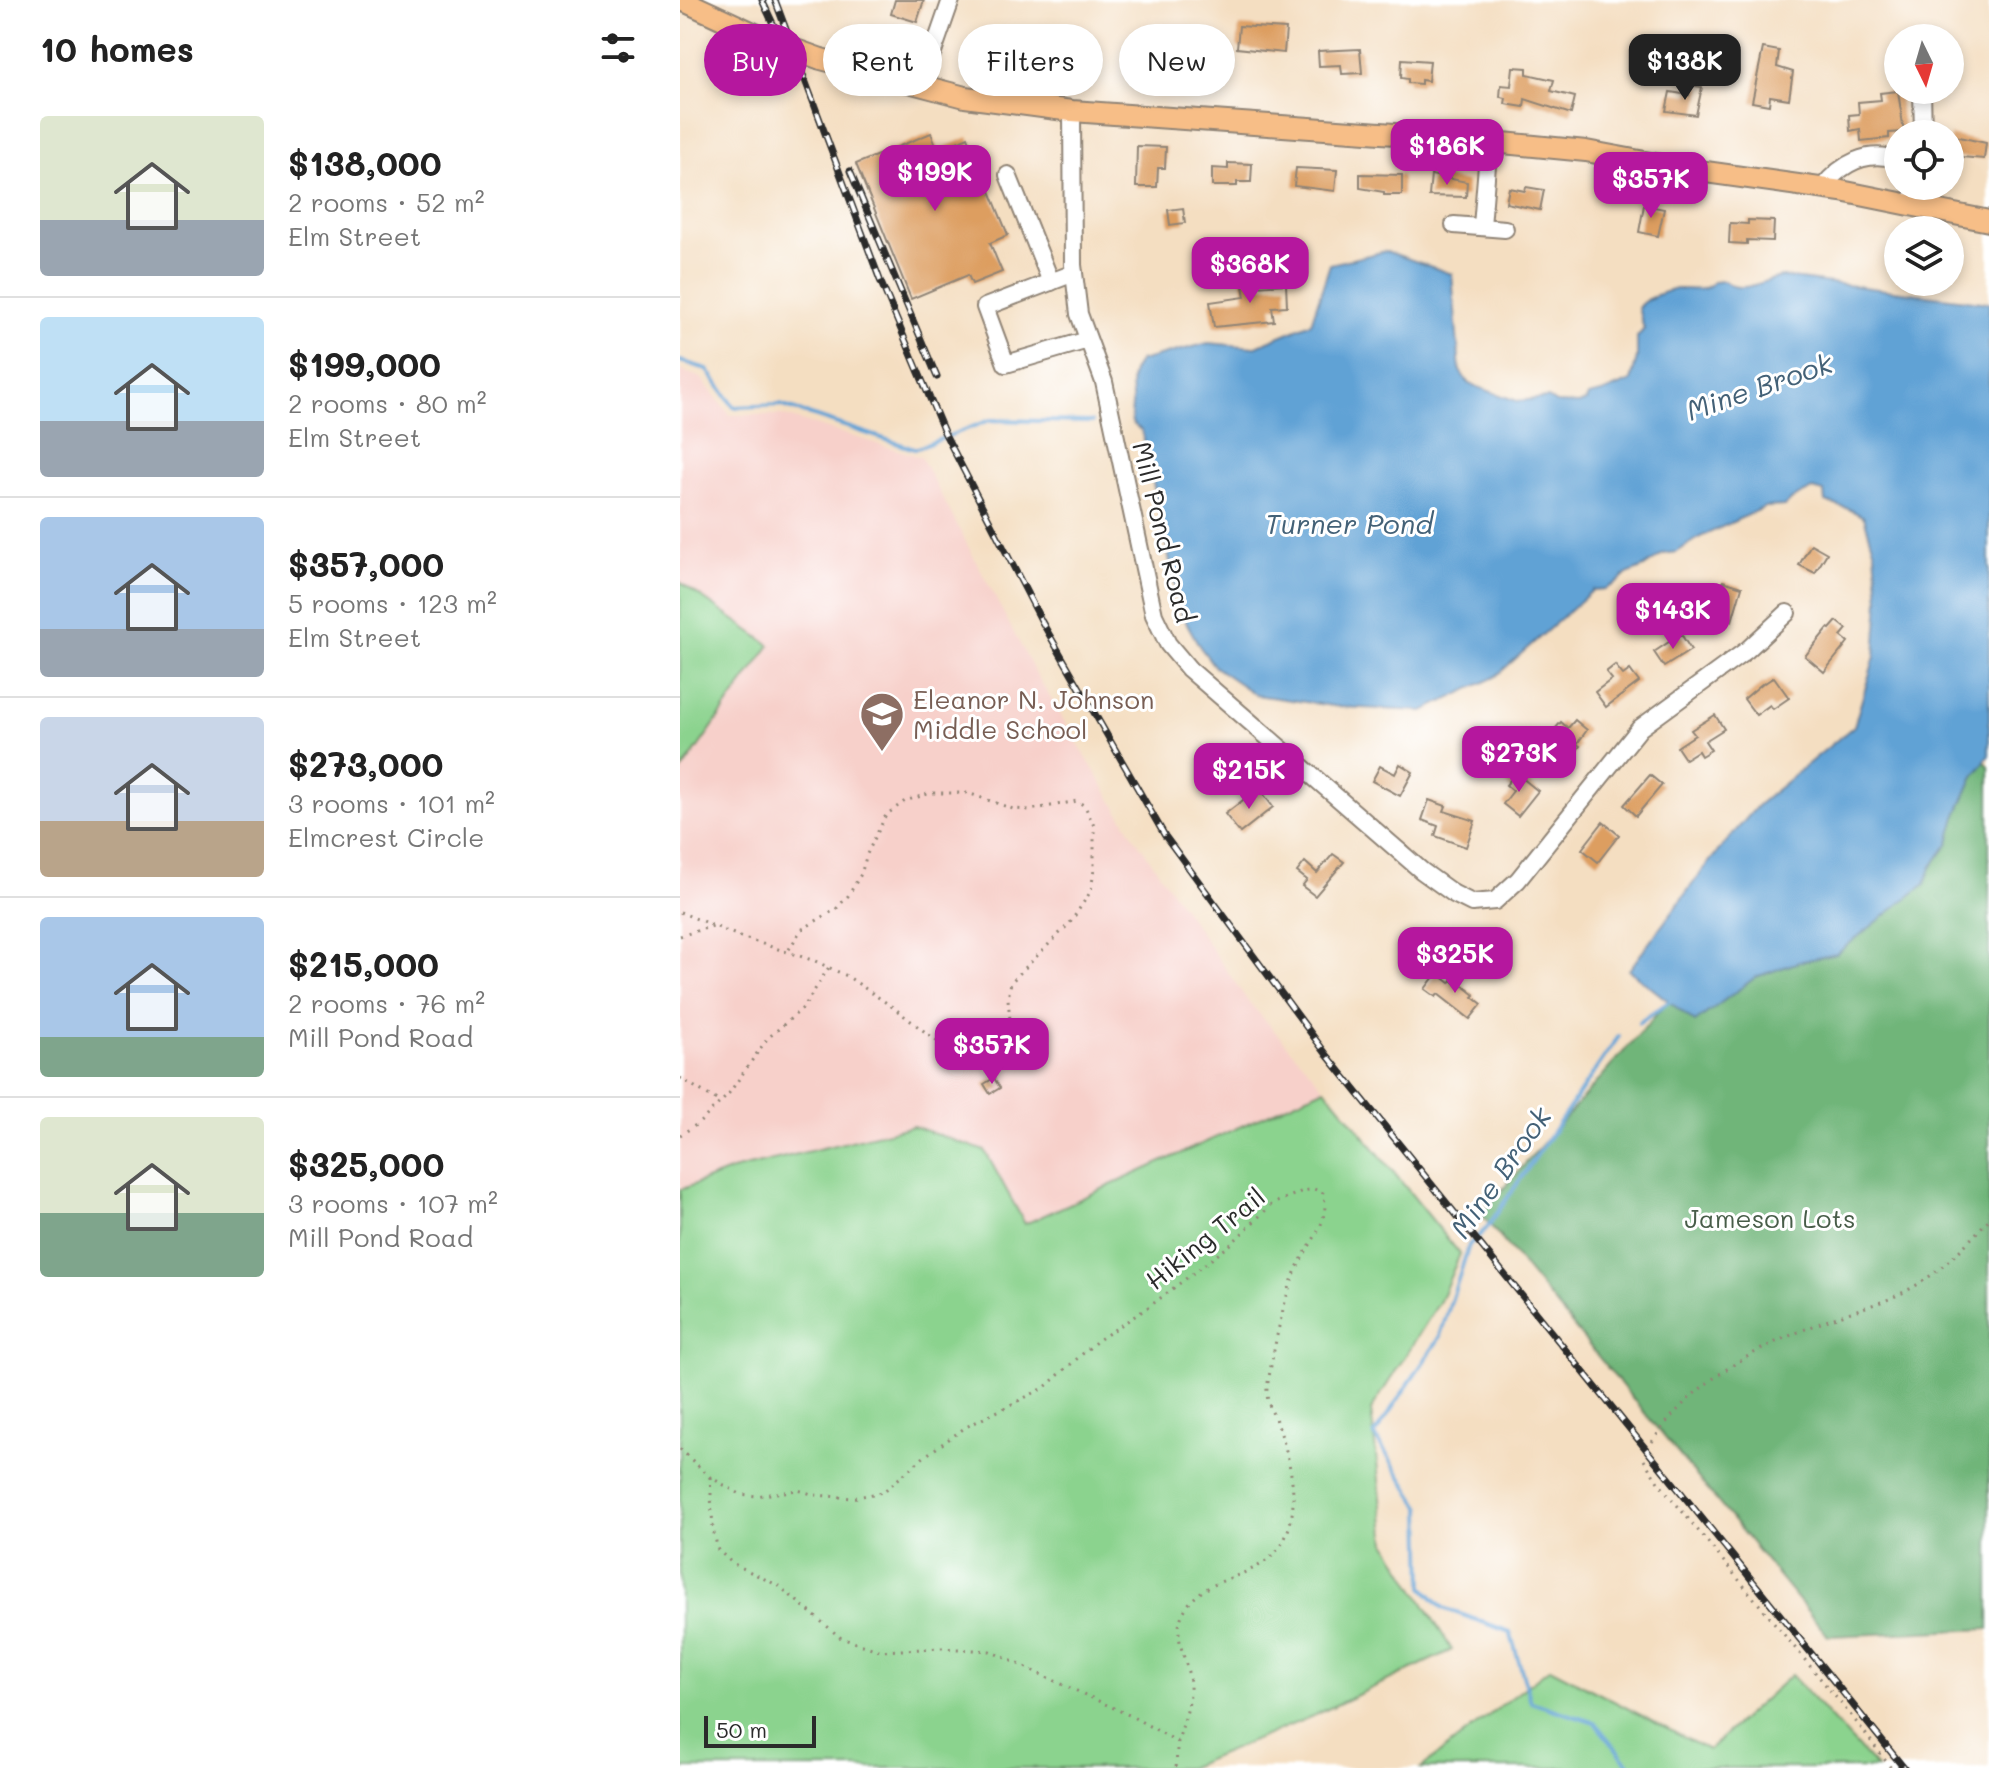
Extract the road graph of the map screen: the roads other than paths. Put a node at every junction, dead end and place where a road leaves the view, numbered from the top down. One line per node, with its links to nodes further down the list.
1 (682, 0): 4 (main road, bridge)
2 (951, 0): 3 (street)
3 (942, 26)
4 (823, 60)
5 (942, 91): 6 (main road)
6 (1072, 111): 7 (main road); 17 (street, Mill Pond Road)
7 (1489, 141): 10 (main road); 15 (street)
8 (1884, 156): 10 (street)
9 (1008, 175): 18 (street)
10 (1822, 188): 11 (main road)
11 (1884, 193)
12 (1928, 200): 13 (main road)
13 (1989, 221)
14 (1454, 225): 15 (street)
15 (1482, 226): 16 (street)
16 (1505, 229)
17 (1074, 273): 18 (street); 19 (street, Mill Pond Road)
18 (1051, 282): 19 (street)
19 (1088, 340): 20 (street, Mill Pond Road)
20 (1787, 613)

